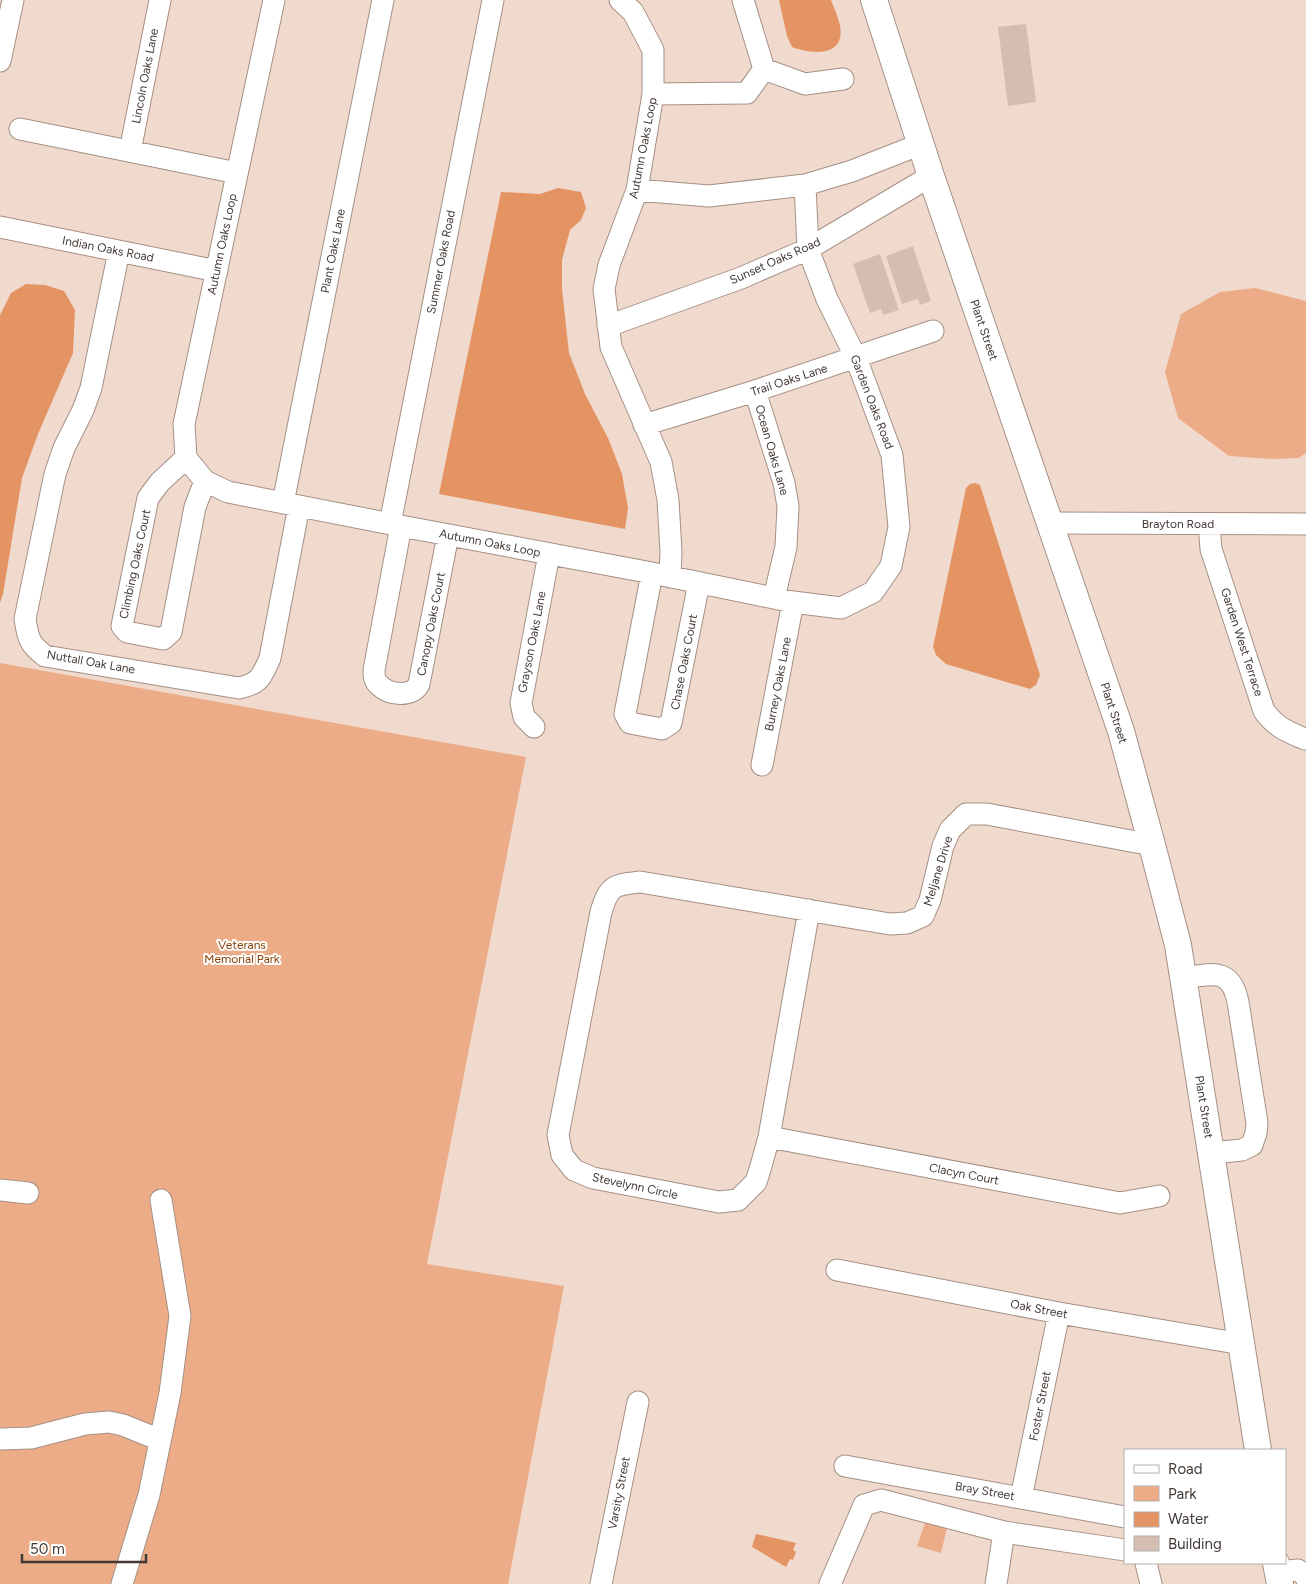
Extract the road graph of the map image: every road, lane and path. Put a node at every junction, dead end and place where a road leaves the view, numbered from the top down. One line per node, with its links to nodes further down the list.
1 (12, 0): 9 (street)
2 (160, 0): 15 (street, Lincoln Oaks Lane)
3 (274, 0): 16 (street, Autumn Oaks Loop)
4 (383, 0): 31 (street, Plant Oaks Lane)
5 (493, 0): 35 (street, Summer Oaks Road)
6 (620, 0): 12 (street, Autumn Oaks Loop)
7 (743, 0): 10 (street)
8 (874, 0): 14 (main road, Plant Street)
9 (0, 61)
10 (764, 69): 11 (street); 12 (street)
11 (843, 79)
12 (654, 94): 19 (street, Autumn Oaks Loop)
13 (20, 129): 15 (street)
14 (921, 144): 17 (main road, Plant Street); 18 (street)
15 (130, 152): 16 (street)
16 (237, 174): 23 (street, Autumn Oaks Loop)
17 (931, 176): 21 (street, Sunset Oaks Road); 32 (main road, Plant Street)
18 (805, 185): 19 (street); 21 (street, Garden Oaks Road)
19 (637, 190): 24 (street, Autumn Oaks Loop)
20 (0, 226): 22 (street, Indian Oaks Road)
21 (808, 248): 24 (street, Sunset Oaks Road); 26 (street, Garden Oaks Road)
22 (119, 251): 23 (street, Indian Oaks Road); 31 (street, Nuttall Oak Lane)
23 (217, 271): 29 (street, Autumn Oaks Loop)
24 (608, 326): 28 (street, Autumn Oaks Loop)
25 (933, 331): 26 (street, Trail Oaks Lane)
26 (856, 358): 27 (street, Trail Oaks Lane); 40 (street, Garden Oaks Road)
27 (755, 392): 28 (street, Trail Oaks Lane); 40 (street, Ocean Oaks Lane)
28 (644, 425): 38 (street, Autumn Oaks Loop)
29 (186, 458): 30 (street, Autumn Oaks Loop); 30 (street, Climbing Oaks Court)
30 (205, 481): 31 (street, Autumn Oaks Loop)
31 (291, 504): 35 (street, Autumn Oaks Loop)
32 (1050, 523): 33 (street, Brayton Road); 44 (main road, Plant Street)
33 (1209, 524): 34 (street, Brayton Road); 42 (street, Garden West Terrace)
34 (1306, 524)
35 (396, 525): 36 (street, Autumn Oaks Loop); 36 (street, Canopy Oaks Court)
36 (448, 535): 37 (street, Autumn Oaks Loop)
37 (549, 554): 38 (street, Autumn Oaks Loop); 41 (street, Grayson Oaks Lane)
38 (661, 575): 39 (street, Garden Oaks Road); 39 (street, Chase Oaks Court)
39 (699, 583): 40 (street, Garden Oaks Road)
40 (784, 600): 43 (street, Burney Oaks Lane)
41 (534, 726)
42 (1305, 739)
43 (762, 766)
44 (1152, 845): 45 (street, Meljane Drive); 46 (main road, Plant Street)
45 (809, 910): 47 (street, Stevelynn Circle); 47 (street, Stevelynn Circle)
46 (1183, 978): 48 (main road, Plant Street); 48 (street)
47 (769, 1137): 51 (street, Clacyn Court)
48 (1211, 1153): 55 (main road, Plant Street)
49 (0, 1190): 50 (street)
50 (28, 1193)
51 (1159, 1196)
52 (161, 1200): 58 (street)
53 (837, 1270): 54 (street, Oak Street)
54 (1059, 1313): 55 (street, Oak Street); 61 (street, Foster Street)
55 (1242, 1344): 59 (main road, Plant Street)
56 (638, 1402): 69 (street, Varsity Street)
57 (0, 1439): 58 (street)
58 (160, 1440): 68 (street)
59 (1258, 1449)
60 (845, 1466): 61 (street, Bray Street)
61 (1021, 1498): 62 (street, Bray Street)
62 (1124, 1517)
63 (1004, 1532): 64 (street); 70 (street); 71 (street)
64 (1124, 1550)
65 (1146, 1564): 72 (street)
66 (1278, 1573): 67 (street)
67 (1306, 1578)
68 (122, 1584)
69 (601, 1584)
70 (830, 1584)
71 (996, 1584)
72 (1151, 1584)

